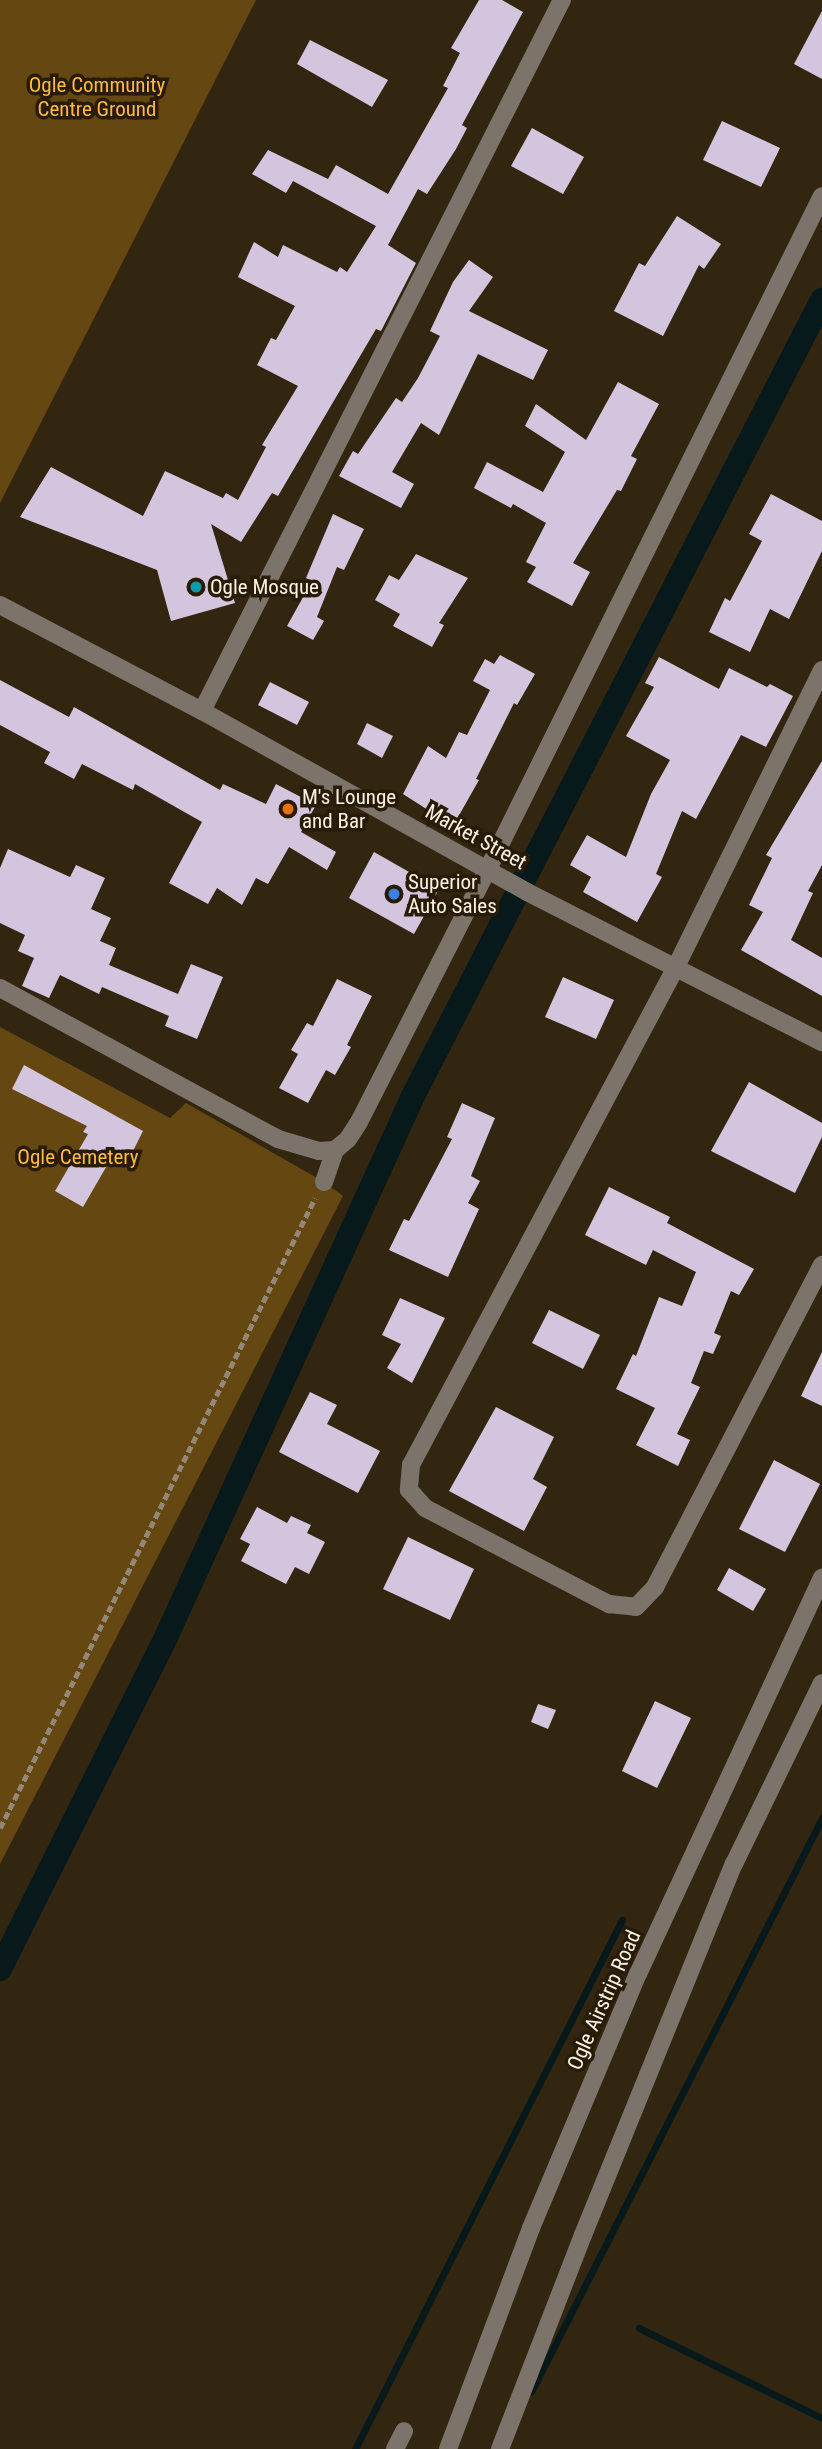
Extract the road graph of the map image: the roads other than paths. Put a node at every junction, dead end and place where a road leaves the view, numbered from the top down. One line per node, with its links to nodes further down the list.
1 (562, 0): 5 (street)
2 (822, 196): 6 (street)
3 (0, 606): 5 (street, Market Street)
4 (822, 670): 7 (street)
5 (202, 711): 6 (street, Market Street)
6 (494, 873): 7 (street, Market Street); 10 (street)
7 (676, 967): 9 (street, Market Street); 12 (street)
8 (0, 988): 10 (street)
9 (822, 1042)
10 (335, 1150): 11 (street)
11 (324, 1182)
12 (822, 1265)
13 (822, 1578): 17 (street, Ogle Airstrip Road)
14 (822, 1683): 18 (street)
15 (404, 2431): 16 (street)
16 (395, 2449)
17 (448, 2449)
18 (500, 2449)

